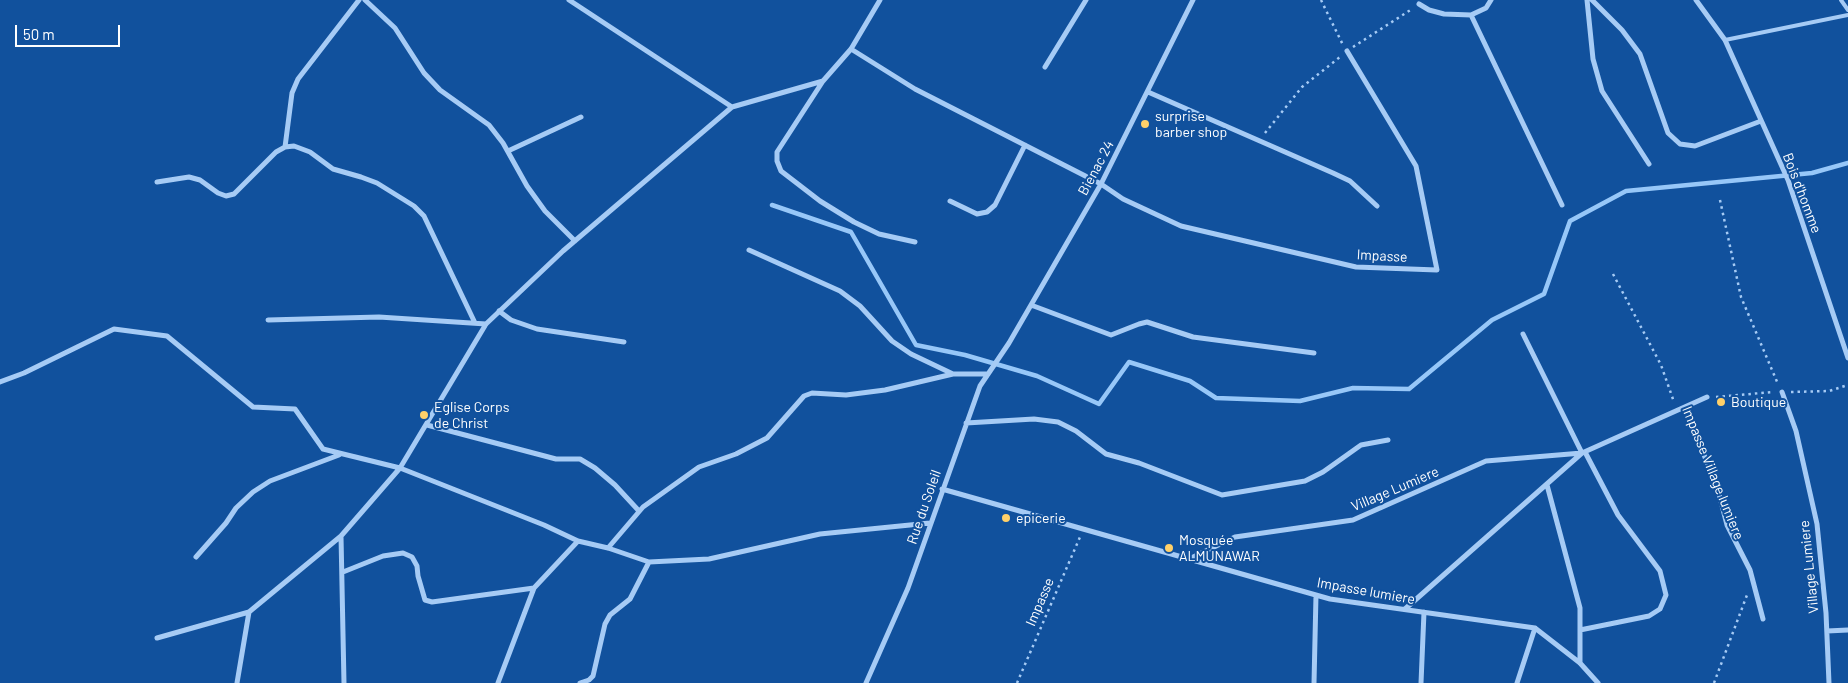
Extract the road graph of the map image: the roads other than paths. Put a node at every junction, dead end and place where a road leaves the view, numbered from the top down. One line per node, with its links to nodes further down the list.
1 (359, 0): 26 (street)
2 (366, 0): 27 (street)
3 (569, 0): 22 (street)
4 (880, 0): 17 (street)
5 (1086, 0): 19 (street)
6 (1193, 0): 21 (street, Bienac 24)
7 (1491, 0): 14 (street)
8 (1587, 0): 28 (street)
9 (1592, 0): 24 (street)
10 (1696, 0): 16 (street)
11 (1841, 0): 13 (lane)
12 (1419, 4): 14 (street)
13 (1848, 10)
14 (1471, 15): 32 (street)
15 (1848, 15): 16 (lane)
16 (1725, 40): 24 (street, Bois d'homme)
17 (851, 49): 20 (street); 25 (street)
18 (1346, 51): 30 (street, Impasse)
19 (1045, 67)
20 (823, 81): 22 (street); 35 (street)
21 (1148, 92): 30 (street, Bienac 24); 33 (street)
22 (732, 107): 34 (street)
23 (581, 117): 27 (street)
24 (1761, 120): 46 (street, Bois d'homme)
25 (1025, 145): 30 (street); 31 (street)
26 (285, 146): 29 (street); 40 (street)
27 (508, 150): 34 (street)
28 (1649, 164)
29 (157, 182)
30 (1101, 184): 37 (street, Bienac 24)
31 (950, 201)
32 (1562, 205)
33 (1377, 206)
34 (575, 241): 38 (street)
35 (915, 242)
36 (749, 250): 47 (street)
37 (1031, 305): 44 (street, Bienac 24); 45 (street)
38 (499, 311): 41 (street); 43 (street)
39 (268, 320): 40 (street)
40 (475, 323): 41 (street)
41 (486, 324): 54 (street)
42 (1523, 334): 56 (street)
43 (624, 342)
44 (1009, 343): 48 (street, Rue du Soleil)
45 (1314, 353)
46 (1848, 358)
47 (953, 374): 48 (street); 61 (street)
48 (988, 374): 53 (street, Rue du Soleil)
49 (0, 382): 57 (street)
50 (1782, 392): 79 (street, Village Lumiere)
51 (1707, 397): 52 (street, Village Lumiere)
52 (1685, 406): 56 (street, Village Lumiere); 75 (street)
53 (966, 423): 55 (street); 60 (street, Rue du Soleil)
54 (427, 425): 58 (street); 61 (street)
55 (1388, 440)
56 (1584, 453): 59 (street, Village Lumiere); 67 (street, Village Lumiere); 77 (street)
57 (339, 455): 58 (street); 66 (street)
58 (400, 468): 63 (street); 64 (street)
59 (1547, 485): 72 (street, Village Lumiere); 77 (street)
60 (942, 489): 62 (street, Rue du Soleil); 67 (street, Impasse lumiere)
61 (639, 511): 65 (street)
62 (930, 523): 68 (street); 86 (street, Rue du Soleil)
63 (340, 536): 69 (street); 73 (street)
64 (578, 541): 65 (street); 70 (street)
65 (608, 548): 68 (street)
66 (196, 557)
67 (1189, 559): 71 (street, Impasse lumiere)
68 (649, 562): 85 (street)
69 (343, 572): 70 (street); 83 (street)
70 (534, 588): 84 (street)
71 (1316, 595): 72 (street, Impasse lumiere); 87 (street)
72 (1405, 609): 74 (street, Impasse lumiere)
73 (249, 612): 80 (street); 82 (street)
74 (1424, 612): 76 (street, Impasse lumiere); 88 (street)
75 (1763, 619)
76 (1535, 628): 81 (street, Impasse lumiere); 89 (street)
77 (1580, 630): 81 (street)
78 (1848, 630): 79 (street)
79 (1827, 631): 91 (street, Village Lumiere)
80 (157, 638)
81 (1580, 663): 90 (street, Impasse lumiere)
82 (237, 683)
83 (344, 683)
84 (498, 683)
85 (580, 683)
86 (866, 683)
87 (1314, 683)
88 (1421, 683)
89 (1517, 683)
90 (1598, 683)
91 (1829, 683)

